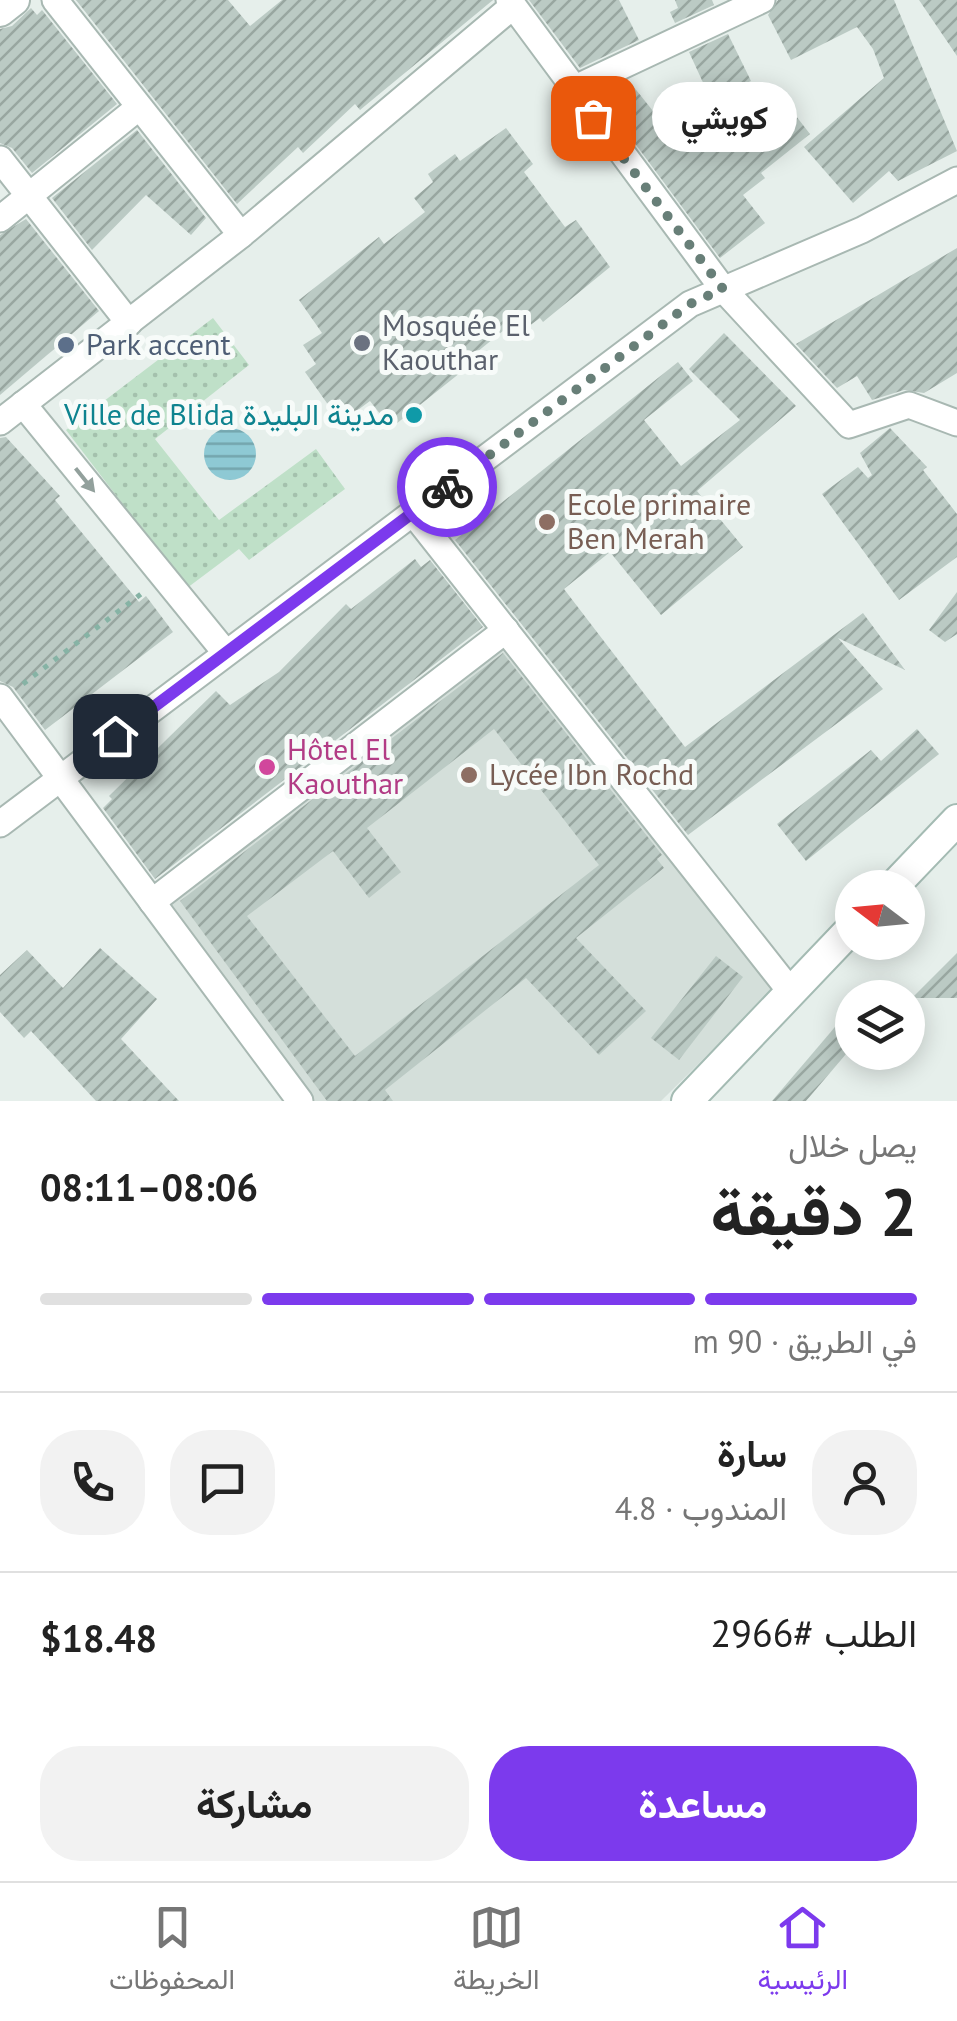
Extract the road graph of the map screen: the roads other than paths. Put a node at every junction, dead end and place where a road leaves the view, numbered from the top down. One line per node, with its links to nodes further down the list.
1 (14, 0): 5 (main road)
2 (55, 0): 7 (street)
3 (762, 0): 6 (street)
4 (511, 3): 6 (street); 12 (street)
5 (0, 11)
6 (571, 90): 13 (street)
7 (138, 108): 10 (street); 12 (street)
8 (0, 159): 10 (street)
9 (957, 180): 13 (street)
10 (28, 196): 11 (street); 14 (street)
11 (0, 220)
12 (240, 235): 14 (street)
13 (723, 289): 17 (street); 18 (street)
14 (129, 324): 15 (street)
15 (23, 404): 16 (street); 20 (street, one-way to 20)
16 (0, 422)
17 (957, 423)
18 (413, 513): 19 (street); 20 (street)
19 (506, 630): 26 (street); 28 (street)
20 (225, 652): 22 (street)
21 (1, 698): 22 (street)
22 (60, 777): 24 (street); 26 (street)
23 (957, 820): 25 (main road)
24 (0, 824)
25 (909, 870)
26 (152, 902): 29 (street)
27 (835, 946): 28 (main road)
28 (792, 992): 30 (main road)
29 (300, 1101)
30 (687, 1101)

